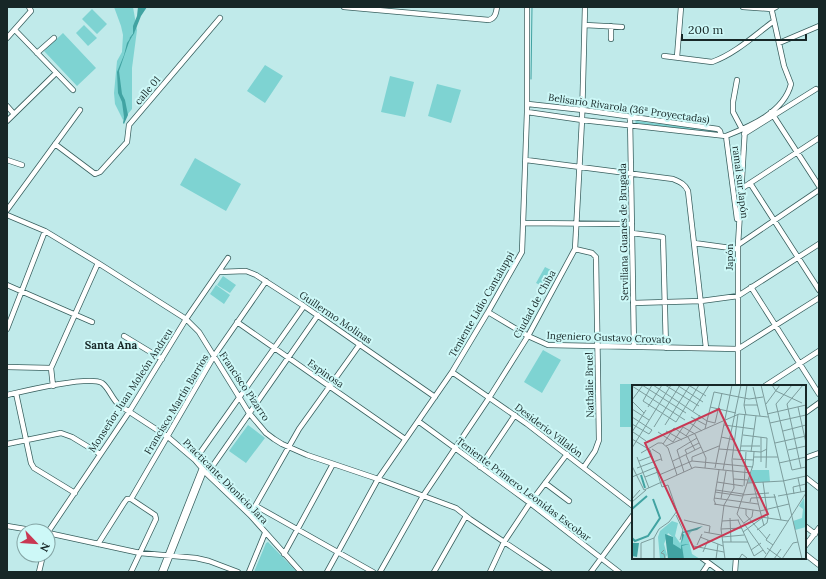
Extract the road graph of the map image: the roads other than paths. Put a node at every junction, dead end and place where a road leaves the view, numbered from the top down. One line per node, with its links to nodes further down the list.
1 (344, 7): 2 (street)
2 (497, 7)
3 (527, 7): 27 (street, Teniente Lidio Cantaluppi)
4 (585, 7): 11 (street, Ciudad de Chiba)
5 (681, 7): 22 (street)
6 (743, 7): 7 (street)
7 (773, 8): 10 (street)
8 (30, 9): 15 (street)
9 (220, 18): 41 (street, calle 01)
10 (774, 21): 19 (street); 22 (street)
11 (585, 25): 12 (street); 30 (street, Ciudad de Chiba)
12 (611, 26): 14 (street); 18 (street)
13 (819, 26): 19 (street)
14 (622, 27)
15 (15, 30): 16 (street); 20 (street)
16 (7, 38)
17 (54, 38): 20 (street)
18 (611, 39)
19 (779, 43): 32 (street)
20 (37, 53): 23 (street)
21 (664, 56): 22 (street)
22 (678, 57)
23 (56, 73): 26 (street); 33 (street)
24 (737, 80): 38 (street, Japón)
25 (816, 89): 32 (street)
26 (73, 90)
27 (528, 104): 30 (street, Belisario Rivarola (36ª Proyectadas)); 31 (street, Teniente Lidio Cantaluppi)
28 (7, 106): 33 (street)
29 (80, 110): 41 (street)
30 (582, 110): 34 (street, Belisario Rivarola (36ª Proyectadas)); 35 (street, Ciudad de Chiba)
31 (527, 112): 35 (street, Belisario Rivarola (36ª Proyectadas)); 44 (street, Teniente Lidio Cantaluppi)
32 (773, 113): 38 (street); 42 (street)
33 (14, 114): 36 (street)
34 (630, 117): 37 (street, Serviliana Guanes de Brugada); 39 (street, Belisario Rivarola (36ª Proyectadas))
35 (582, 120): 37 (street, Belisario Rivarola (36ª Proyectadas)); 46 (street, Ciudad de Chiba)
36 (7, 121)
37 (630, 124): 39 (street, Belisario Rivarola (36ª Proyectadas)); 47 (street, Serviliana Guanes de Brugada)
38 (744, 131): 39 (street); 50 (street, Japón)
39 (724, 135): 59 (street, ramal sur Japón)
40 (819, 138): 42 (street)
41 (55, 144): 52 (street)
42 (797, 153): 48 (street); 49 (street)
43 (7, 160): 45 (street)
44 (526, 160): 46 (street); 55 (street, Teniente Lidio Cantaluppi)
45 (22, 165)
46 (580, 168): 47 (street); 56 (street, Ciudad de Chiba)
47 (631, 174): 57 (street, Serviliana Guanes de Brugada); 61 (street)
48 (750, 183): 50 (street); 54 (street)
49 (819, 186)
50 (741, 189): 59 (street, Japón)
51 (819, 190): 54 (street)
52 (7, 210)
53 (7, 215): 58 (street, Francisco Pizarro)
54 (774, 220): 63 (street); 65 (street)
55 (523, 223): 56 (street); 80 (street, Teniente Lidio Cantaluppi)
56 (577, 223): 57 (street); 64 (street, Ciudad de Chiba)
57 (632, 224): 60 (street, Serviliana Guanes de Brugada)
58 (45, 231): 67 (street, Francisco Pizarro); 73 (street)
59 (738, 231): 63 (street, Japón)
60 (632, 233): 77 (street, Serviliana Guanes de Brugada); 78 (street)
61 (694, 243): 63 (street); 76 (street)
62 (819, 244): 65 (street)
63 (738, 247): 74 (street, Japón)
64 (575, 249): 89 (street, Ciudad de Chiba); 91 (street, Nathalie Bruel)
65 (798, 257): 71 (street); 72 (street)
66 (228, 258): 68 (street, Monseñor Juan Moleón Andreu)
67 (98, 263): 81 (street); 83 (street, Francisco Pizarro)
68 (219, 272): 69 (street, Guillermo Molinas); 83 (street, Monseñor Juan Moleón Andreu)
69 (266, 281): 79 (street, Guillermo Molinas); 85 (street, Francisco Martín Barrios)
70 (7, 285): 73 (street)
71 (751, 287): 74 (street); 86 (street)
72 (819, 290)
73 (22, 291): 81 (street); 87 (street)
74 (738, 296): 76 (street); 96 (street, Japón)
75 (819, 298): 86 (street)
76 (701, 301): 78 (street); 95 (street)
77 (633, 303): 78 (street); 92 (street, Serviliana Guanes de Brugada)
78 (665, 303): 94 (street)
79 (304, 306): 82 (street, Guillermo Molinas); 93 (street)
80 (488, 312): 89 (street, Ingeniero Gustavo Crovato); 104 (street, Teniente Lidio Cantaluppi)
81 (75, 314): 84 (street); 103 (street)
82 (318, 315): 90 (street, Guillermo Molinas); 99 (street)
83 (186, 319): 98 (street, Francisco Pizarro); 100 (street, Monseñor Juan Moleón Andreu)
84 (92, 322)
85 (237, 322): 93 (street, Espinosa); 98 (street, Francisco Martín Barrios)
86 (775, 325): 96 (street); 101 (street)
87 (7, 329)
88 (124, 336): 100 (street)
89 (528, 336): 91 (street, Ingeniero Gustavo Crovato); 114 (street, Ciudad de Chiba)
90 (360, 344): 108 (street); 113 (street, Guillermo Molinas)
91 (597, 346): 92 (street, Ingeniero Gustavo Crovato); 134 (street, Nathalie Bruel)
92 (634, 347): 94 (street, Ingeniero Gustavo Crovato)
93 (274, 348): 99 (street, Espinosa); 112 (street)
94 (666, 348): 95 (street, Ingeniero Gustavo Crovato)
95 (706, 348): 96 (street, Ingeniero Gustavo Crovato)
96 (738, 349): 105 (street, Japón)
97 (819, 351): 101 (street)
98 (214, 356): 112 (street, Francisco Pizarro); 121 (street, Francisco Martín Barrios)
99 (288, 357): 108 (street, Espinosa); 118 (street)
100 (162, 359): 116 (street, Monseñor Juan Moleón Andreu)
101 (799, 363): 106 (street); 110 (street)
102 (7, 367): 103 (street)
103 (51, 368): 107 (street)
104 (452, 372): 113 (street, Teniente Lidio Cantaluppi); 114 (street, Desiderio Villalón)
105 (738, 385)
106 (766, 385)
107 (53, 386): 109 (street, Practicante Dionicio Jara); 116 (street, Practicante Dionicio Jara)
108 (330, 386): 122 (street, Espinosa); 125 (street)
109 (16, 393): 111 (street, Practicante Dionicio Jara); 123 (street)
110 (819, 394)
111 (7, 395)
112 (240, 397): 118 (street, Francisco Pizarro); 131 (street)
113 (435, 397): 120 (street, Teniente Lidio Cantaluppi)
114 (489, 398): 119 (street, Desiderio Villalón); 126 (street, Ciudad de Chiba)
115 (819, 403): 117 (street)
116 (129, 412): 121 (street, Practicante Dionicio Jara); 128 (street, Monseñor Juan Moleón Andreu)
117 (806, 412)
118 (250, 413): 125 (street, Francisco Pizarro); 135 (street)
119 (515, 416): 129 (street, Desiderio Villalón); 133 (street)
120 (418, 421): 122 (street, Teniente Lidio Cantaluppi); 126 (street, Teniente Primero Leonidas Escobar)
121 (168, 437): 131 (street, Practicante Dionicio Jara); 142 (street, Francisco Martín Barrios)
122 (405, 439): 137 (street, Teniente Lidio Cantaluppi)
123 (27, 440): 124 (street); 128 (street); 140 (street)
124 (7, 444)
125 (288, 447): 132 (street, Francisco Pizarro); 146 (street)
126 (455, 448): 133 (street, Teniente Primero Leonidas Escobar); 141 (street, Ciudad de Chiba)
127 (819, 453): 130 (street)
128 (100, 454): 140 (street, Monseñor Juan Moleón Andreu)
129 (567, 454): 134 (street, Desiderio Villalón); 138 (street)
130 (806, 458)
131 (195, 460): 135 (street, Practicante Dionicio Jara)
132 (333, 464): 137 (street, Francisco Pizarro); 153 (street)
133 (480, 467): 144 (street, Teniente Primero Leonidas Escobar)
134 (584, 467): 145 (street, Desiderio Villalón)
135 (204, 471): 147 (street, Practicante Dionicio Jara); 164 (street)
136 (806, 478): 139 (street)
137 (378, 479): 141 (street, Francisco Pizarro); 160 (street, Teniente Lidio Cantaluppi)
138 (545, 483): 143 (street); 144 (street)
139 (819, 488)
140 (75, 493): 150 (street, Monseñor Juan Moleón Andreu)
141 (424, 496): 148 (street, Francisco Pizarro); 178 (street, Ciudad de Chiba)
142 (131, 499): 158 (street, Francisco Martín Barrios); 161 (street)
143 (569, 501)
144 (530, 503): 157 (street); 165 (street, Teniente Primero Leonidas Escobar)
145 (632, 505)
146 (256, 506): 147 (street); 153 (street)
147 (250, 515): 154 (street, Practicante Dionicio Jara)
148 (466, 516): 157 (street, Francisco Pizarro); 179 (street)
149 (632, 516): 165 (street)
150 (55, 523)
151 (806, 527): 155 (street)
152 (819, 528): 155 (street)
153 (297, 529): 160 (street); 162 (street)
154 (266, 533): 162 (street, Practicante Dionicio Jara); 174 (street)
155 (815, 534): 159 (street)
156 (56, 535): 158 (street)
157 (504, 542): 180 (street); 181 (street, Francisco Pizarro)
158 (98, 544): 161 (street)
159 (806, 545)
160 (338, 552): 176 (street, Teniente Lidio Cantaluppi); 177 (street)
161 (140, 553): 164 (street); 170 (street)
162 (284, 554): 175 (street, Practicante Dionicio Jara)
163 (806, 555): 169 (street)
164 (169, 556): 171 (street); 172 (street); 173 (street)
165 (601, 558): 182 (street); 183 (street, Teniente Primero Leonidas Escobar)
166 (703, 559): 168 (street)
167 (736, 559): 186 (street)
168 (709, 563): 184 (street); 185 (street)
169 (819, 565)
170 (131, 572)
171 (161, 572)
172 (164, 572)
173 (238, 572)
174 (250, 572)
175 (302, 572)
176 (327, 572)
177 (373, 572)
178 (380, 572)
179 (434, 572)
180 (490, 572)
181 (549, 572)
182 (591, 572)
183 (619, 572)
184 (703, 572)
185 (721, 572)
186 (735, 572)

